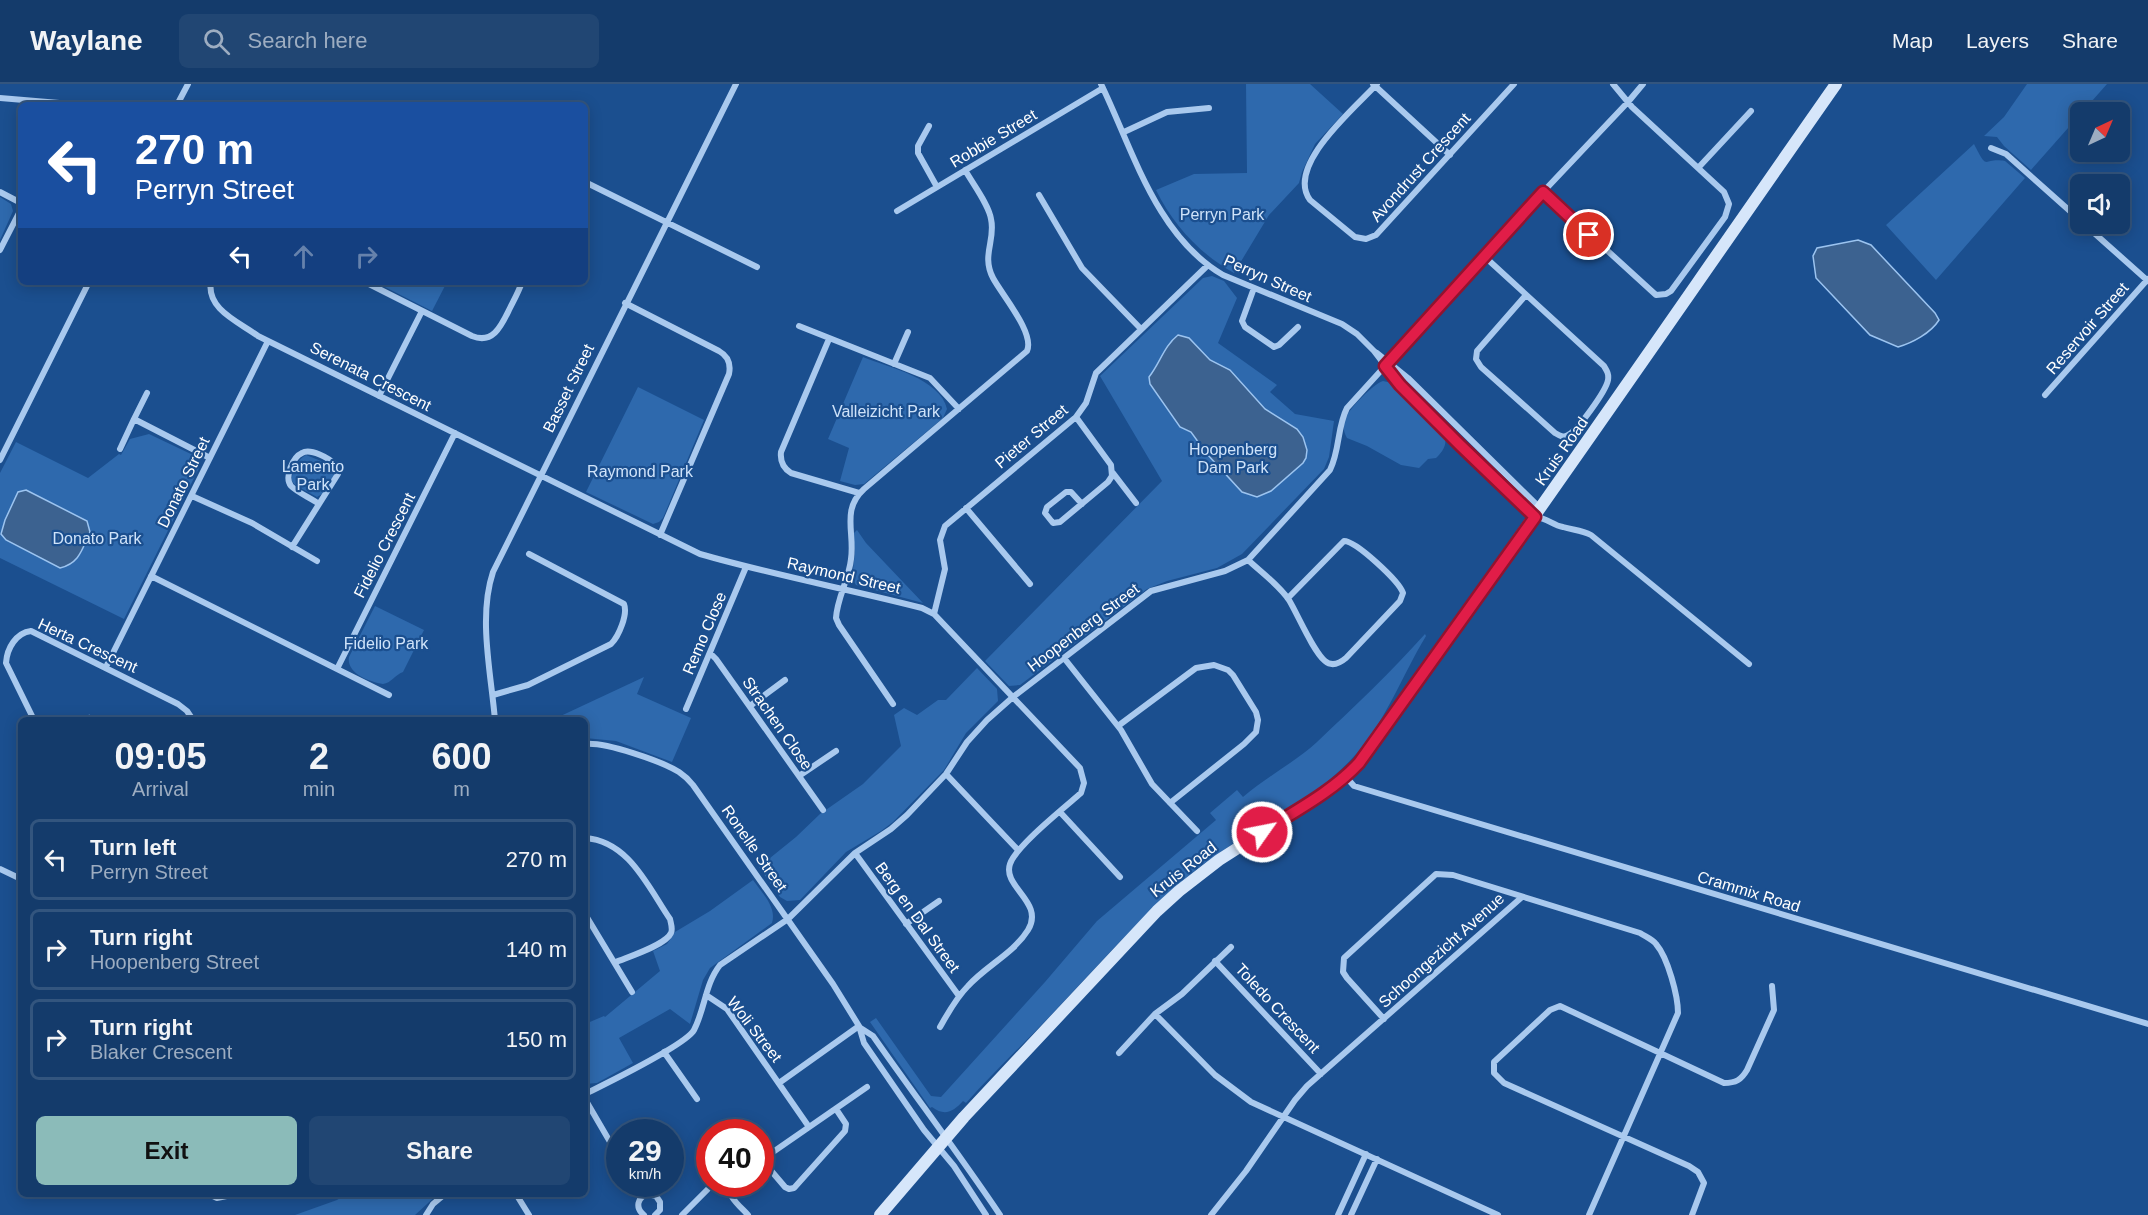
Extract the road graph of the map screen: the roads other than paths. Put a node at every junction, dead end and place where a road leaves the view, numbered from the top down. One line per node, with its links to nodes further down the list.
1 (188, 84): 11 (street)
2 (736, 84): 30 (street, Basset Street)
3 (1514, 84): 18 (street, Avondrust Crescent)
4 (1613, 84): 12 (street)
5 (1642, 84): 12 (street, Hoopenberg Street)
6 (1836, 84): 71 (street, Kruis Road)
7 (1375, 85): 18 (street); 18 (street, Avondrust Crescent)
8 (1102, 86): 16 (street, Perryn Street); 20 (street, Robbie Street)
9 (0, 99): 10 (street)
10 (32, 102)
11 (179, 102)
12 (1628, 102): 19 (street); 24 (street, Hoopenberg Street)
13 (1209, 108): 16 (street)
14 (1751, 111): 19 (street)
15 (929, 126): 22 (street)
16 (1124, 132): 34 (street, Perryn Street)
17 (1991, 148): 28 (street)
18 (1450, 155)
19 (1699, 166): 24 (street)
20 (965, 171): 22 (street, Robbie Street); 56 (street)
21 (588, 184): 30 (street)
22 (937, 187): 27 (street, Robbie Street)
23 (0, 192): 26 (street)
24 (1543, 192): 33 (street, Hoopenberg Street)
25 (1039, 195): 47 (street)
26 (18, 201)
27 (897, 211)
28 (2070, 211)
29 (18, 215): 32 (street)
30 (665, 222): 35 (street); 43 (street, Basset Street)
31 (2095, 234): 36 (street)
32 (0, 250)
33 (1485, 257): 42 (street); 52 (street, Hoopenberg Street)
34 (1207, 266): 41 (street, Perryn Street); 47 (street, Pieter Street)
35 (757, 267)
36 (2148, 280): 54 (street, Reservoir Street)
37 (87, 285): 62 (street)
38 (211, 285): 50 (street, Serenata Crescent)
39 (371, 285): 44 (street)
40 (521, 285): 44 (street)
41 (1254, 288): 46 (street); 52 (street, Perryn Street)
42 (1526, 295): 42 (street)
43 (625, 303): 64 (street, Basset Street); 72 (street)
44 (422, 311): 55 (street)
45 (799, 326): 49 (street)
46 (1298, 327)
47 (1141, 329): 57 (street, Pieter Street)
48 (908, 332): 51 (street)
49 (828, 339): 51 (street); 65 (street)
50 (268, 341): 55 (street, Serenata Crescent); 61 (street, Donato Street)
51 (894, 364): 56 (street)
52 (1387, 364): 71 (street, Perryn Street); 71 (street, Perryn Street); 75 (street, Hoopenberg Street)
53 (147, 393): 58 (street)
54 (2045, 395)
55 (380, 396): 59 (street, Serenata Crescent)
56 (959, 409): 65 (street)
57 (1076, 417): 63 (street); 70 (street, Pieter Street)
58 (134, 419): 60 (street); 61 (street)
59 (455, 434): 64 (street, Serenata Crescent); 87 (street, Fidelio Crescent)
60 (120, 449)
61 (210, 458): 66 (street, Donato Street)
62 (0, 459)
63 (1113, 473): 67 (street); 69 (street)
64 (540, 476): 72 (street, Raymond Street); 90 (street, Basset Street)
65 (859, 493): 80 (street)
66 (192, 496): 73 (street); 78 (street, Donato Street)
67 (1136, 503)
68 (319, 504): 68 (street); 73 (street)
69 (1082, 504): 69 (street)
70 (966, 508): 79 (street); 82 (street, Pieter Street)
71 (1541, 514): 85 (street); 103 (street, Kruis Road)
72 (660, 535): 77 (street, Raymond Street)
73 (292, 547): 76 (street)
74 (529, 554): 90 (street)
75 (1248, 560): 81 (street); 84 (street, Hoopenberg Street)
76 (316, 561)
77 (746, 567): 80 (street, Raymond Street); 83 (street, Remo Close)
78 (151, 576): 86 (street, Donato Street); 87 (street)
79 (1030, 584)
80 (843, 587): 82 (street, Raymond Street); 92 (street)
81 (1288, 598): 81 (street)
82 (934, 614): 91 (street, Raymond Street)
83 (710, 653): 93 (street, Strachen Close); 94 (street, Remo Close)
84 (1064, 658): 91 (street, Hoopenberg Street); 98 (street)
85 (1749, 664)
86 (106, 667): 95 (street, Herta Crescent); 96 (street, Herta Crescent)
87 (337, 669): 89 (street)
88 (785, 680): 93 (street)
89 (389, 695)
90 (493, 695): 97 (street, Basset Street)
91 (1013, 698): 101 (street, Hoopenberg Street); 106 (street, Raymond Street)
92 (893, 704)
93 (750, 706): 102 (street, Strachen Close)
94 (686, 709)
95 (33, 717)
96 (191, 717)
97 (495, 717)
98 (1118, 726): 104 (street); 104 (street)
99 (588, 744): 117 (street, Ronelle Street)
100 (836, 751): 102 (street)
101 (946, 774): 109 (street); 110 (street, Hoopenberg Street)
102 (800, 776): 105 (street, Strachen Close)
103 (1346, 777): 128 (street, Crammix Road); 145 (street, Kruis Road)
104 (1170, 803): 107 (street)
105 (823, 810)
106 (1060, 812): 109 (street); 112 (street)
107 (1197, 831)
108 (588, 839): 121 (street)
109 (1018, 850): 125 (street, Berg en Dal Street)
110 (855, 853): 117 (street, Hoopenberg Street); 118 (street, Berg en Dal Street)
111 (0, 869): 113 (street)
112 (1120, 877)
113 (18, 878)
114 (1522, 897): 127 (street, Schoongezicht Avenue); 127 (street); 133 (street, Schoongezicht Avenue)
115 (939, 901): 118 (street)
116 (588, 919): 121 (street)
117 (788, 919): 124 (street, Hoopenberg Street); 129 (street, Ronelle Street)
118 (906, 924): 125 (street, Berg en Dal Street)
119 (1231, 947): 120 (street, Toledo Crescent)
120 (1215, 961): 126 (street, Toledo Crescent); 134 (street, Toledo Crescent)
121 (616, 962): 123 (street)
122 (1772, 986): 133 (street)
123 (632, 992)
124 (706, 995): 131 (street, Hoopenberg Street); 135 (street, Woli Street)
125 (959, 996): 130 (street, Berg en Dal Street)
126 (1155, 1014): 132 (street, Toledo Crescent); 141 (street)
127 (1384, 1019): 134 (street, Schoongezicht Avenue)
128 (2148, 1024)
129 (859, 1026): 135 (street, Woli Street); 145 (street, Ronelle Street); 145 (street, Ronelle Street)
130 (940, 1027)
131 (664, 1052): 137 (street, Hoopenberg Street); 138 (street)
132 (1119, 1053)
133 (1661, 1053): 144 (street, Schoongezicht Avenue); 144 (street)
134 (1321, 1074): 141 (street, Schoongezicht Avenue)
135 (779, 1083): 142 (street, Woli Street)
136 (867, 1087): 140 (street)
137 (588, 1092)
138 (697, 1099)
139 (588, 1104): 143 (street)
140 (836, 1109): 142 (street); 149 (street)
141 (1285, 1117): 147 (street); 166 (street, Schoongezicht Avenue)
142 (809, 1127): 146 (street)
143 (606, 1135)
144 (1623, 1138): 170 (street, Schoongezicht Avenue); 171 (street)
145 (942, 1142): 163 (street, Kruis Road); 164 (street, Ronelle Street); 165 (street, Ronelle Street)
146 (774, 1152)
147 (1366, 1154): 148 (street); 167 (street)
148 (1377, 1159): 156 (street); 168 (street)
149 (774, 1174)
150 (442, 1197): 158 (street)
151 (518, 1197): 159 (street)
152 (641, 1197): 160 (street)
153 (657, 1197): 157 (street)
154 (700, 1197): 161 (street)
155 (733, 1197): 162 (street)
156 (1482, 1212): 169 (street)
157 (660, 1213)
158 (426, 1214)
159 (529, 1215)
160 (644, 1215)
161 (682, 1215)
162 (748, 1215)
163 (880, 1215)
164 (986, 1215)
165 (1000, 1215)
166 (1211, 1215)
167 (1338, 1215)
168 (1351, 1215)
169 (1498, 1215)
170 (1589, 1215)
171 (1692, 1215)

